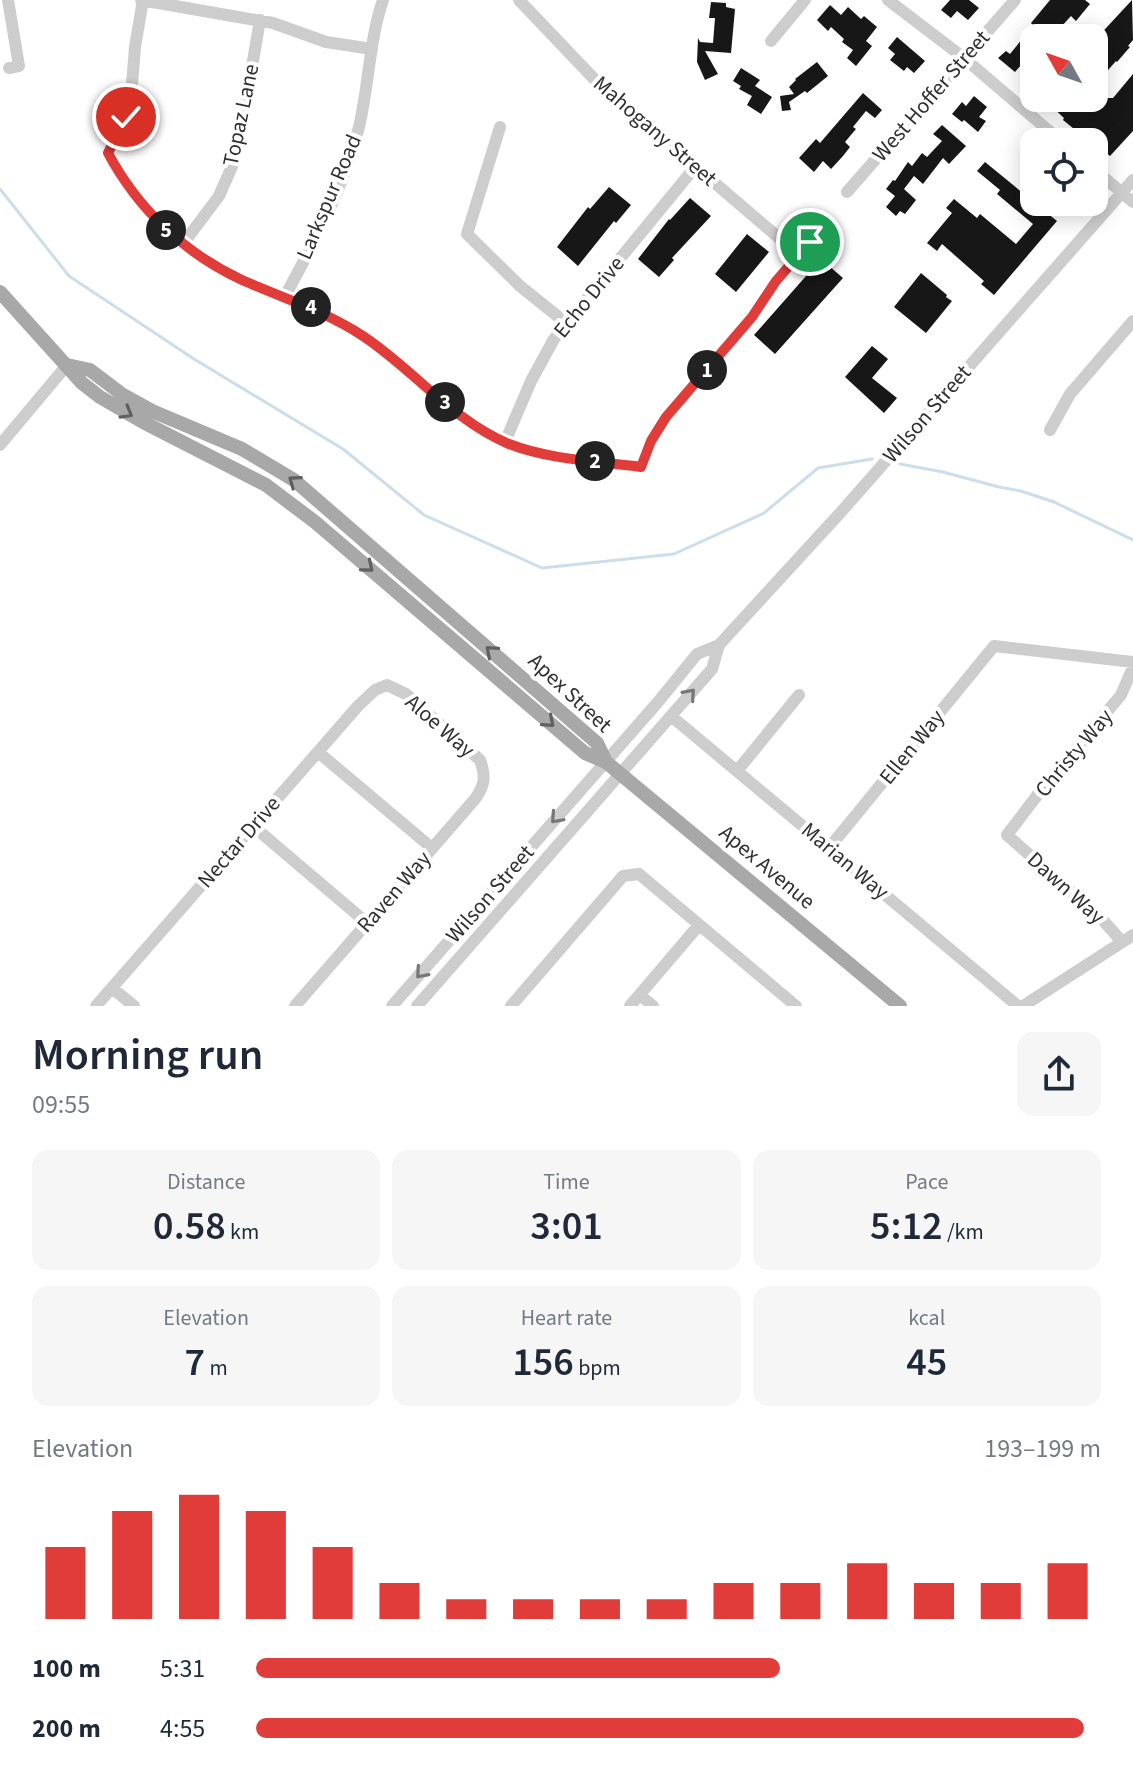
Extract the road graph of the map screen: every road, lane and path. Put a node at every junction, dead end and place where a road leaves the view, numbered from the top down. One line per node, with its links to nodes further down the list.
1 (8, 0): 12 (street)
2 (142, 0): 8 (street); 22 (street)
3 (383, 0): 10 (street, Larkspur Road)
4 (519, 0): 15 (street, Mahogany Street)
5 (805, 0): 9 (street)
6 (888, 0): 11 (street)
7 (1015, 0): 11 (street, West Hoffer Street)
8 (260, 20): 10 (street); 22 (street, Topaz Lane)
9 (771, 41)
10 (372, 49): 25 (street, Larkspur Road)
11 (964, 58): 14 (street); 18 (street, West Hoffer Street)
12 (9, 68)
13 (500, 127): 27 (street)
14 (1046, 128)
15 (696, 166): 23 (street, Mahogany Street); 27 (street, Echo Drive)
16 (1133, 180): 19 (street, Wilson Street)
17 (1108, 181): 19 (street)
18 (847, 192)
19 (1122, 193): 20 (street); 32 (street, Wilson Street)
20 (1133, 202)
21 (810, 242): 23 (street)
22 (183, 244): 25 (street)
23 (799, 255): 30 (street)
24 (0, 292): 28 (main road, Apex Street)
25 (285, 296): 30 (street)
26 (1133, 321): 29 (street)
27 (566, 323): 30 (street, Echo Drive)
28 (67, 365): 31 (street); 38 (main road, Apex Street)
29 (1050, 430)
30 (505, 442)
31 (0, 445)
32 (719, 645): 36 (street, Wilson Street, one-way to 32); 38 (street, Wilson Street)
33 (1133, 664): 43 (street, Christy Way); 45 (street, Ellen Way)
34 (387, 685): 37 (street, Nectar Drive); 41 (street, Aloe Way)
35 (799, 695): 39 (street)
36 (671, 716): 39 (street, Marian Way); 40 (street, Wilson Street)
37 (318, 752): 42 (street, Nectar Drive); 44 (street)
38 (606, 762): 40 (main road, Apex Avenue); 55 (street, Wilson Street, one-way to 55)
39 (737, 771): 45 (street, Marian Way)
40 (620, 773): 56 (street, Wilson Street); 60 (main road, Apex Avenue)
41 (485, 775): 44 (street, Raven Way)
42 (253, 826): 46 (street); 49 (street, Nectar Drive)
43 (1007, 835): 48 (street, Dawn Way)
44 (432, 848): 46 (street, Raven Way)
45 (829, 848): 61 (street, Marian Way)
46 (367, 923): 51 (street, Raven Way)
47 (699, 925): 50 (street); 52 (street); 59 (street)
48 (1127, 939): 61 (street)
49 (112, 988): 53 (street, Nectar Drive); 54 (street)
50 (640, 995): 57 (street); 58 (street)
51 (304, 1003)
52 (515, 1005)
53 (96, 1006)
54 (134, 1006)
55 (392, 1006)
56 (417, 1006)
57 (630, 1006)
58 (653, 1006)
59 (796, 1006)
60 (900, 1006)
61 (1021, 1006)

